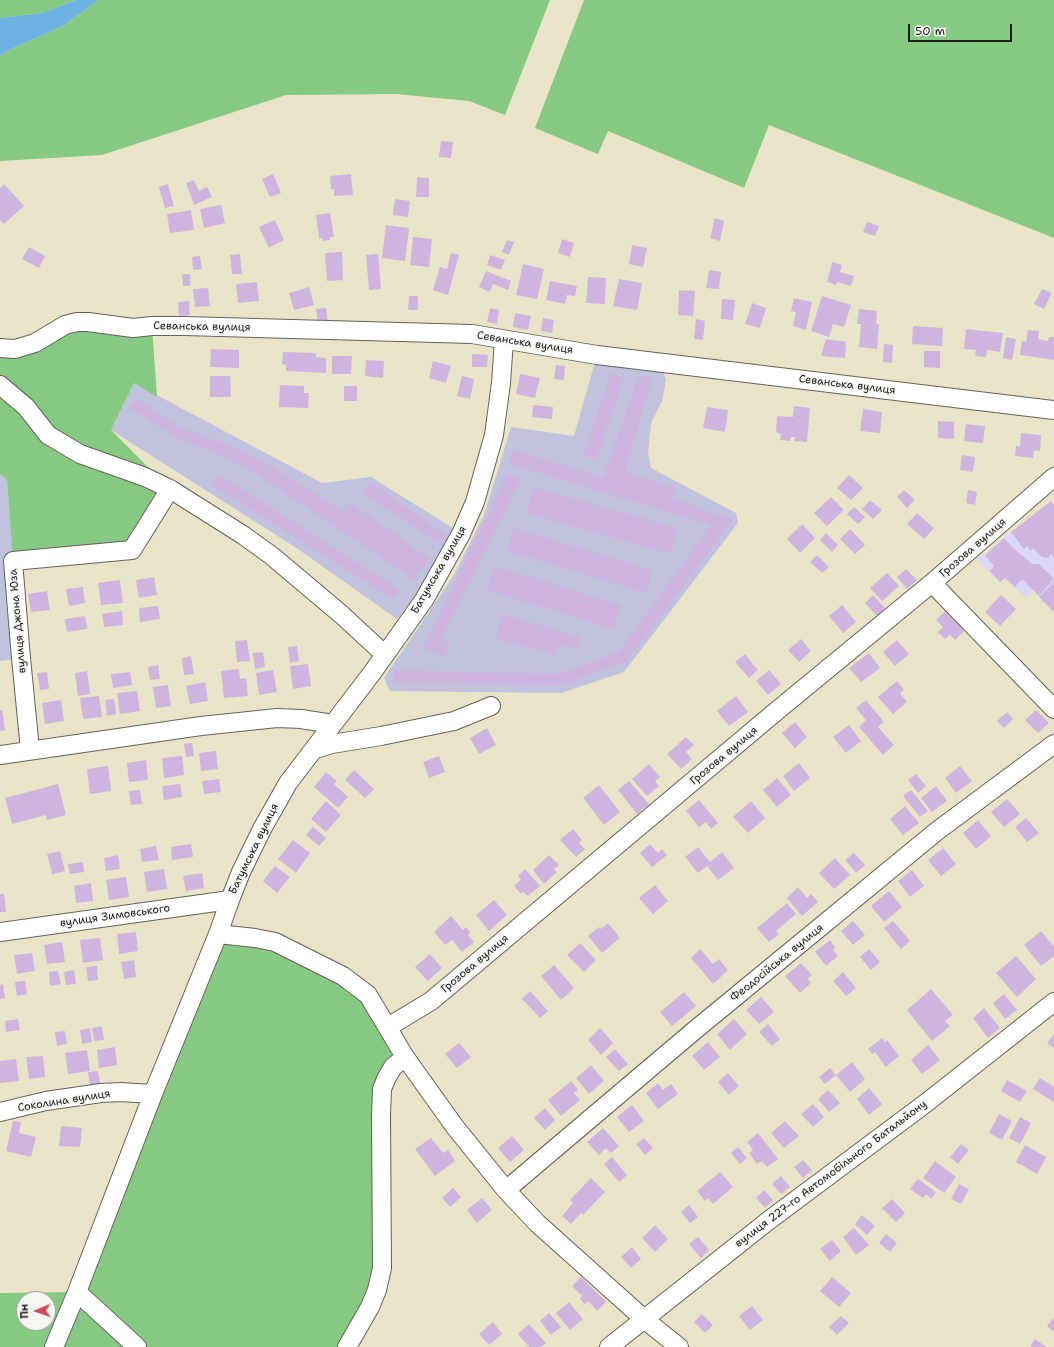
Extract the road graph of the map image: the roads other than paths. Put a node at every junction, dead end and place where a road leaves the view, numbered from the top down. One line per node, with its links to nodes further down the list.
1 (504, 340): 2 (street, Севанська вулиця); 4 (street, Севанська вулиця); 8 (street, Батумська вулиця)
2 (0, 348)
3 (0, 385): 6 (street)
4 (1054, 410)
5 (1054, 477): 7 (street, Грозова вулиця)
6 (170, 489): 8 (street); 14 (street, вулиця Джона Юза)
7 (932, 583): 10 (street); 20 (street, Грозова вулиця)
8 (384, 654): 11 (street, Батумська вулиця)
9 (491, 706): 13 (street)
10 (1054, 709)
11 (333, 724): 13 (street, Батумська вулиця); 14 (street)
12 (1054, 744): 24 (street, Феодосійська вулиця)
13 (315, 749): 16 (street, Батумська вулиця)
14 (30, 750): 15 (street)
15 (0, 755)
16 (230, 900): 17 (street, вулиця Зимовського); 18 (street, Батумська вулиця)
17 (0, 932)
18 (218, 934): 20 (street); 22 (street, Батумська вулиця)
19 (1054, 1002): 26 (street, вулиця 227-го Автомобільного Батальйону)
20 (388, 1027): 21 (street)
21 (405, 1057): 24 (street); 29 (street)
22 (153, 1094): 23 (street, Соколина вулиця); 25 (street, Батумська вулиця)
23 (0, 1112)
24 (506, 1190): 26 (street)
25 (77, 1292): 27 (street, Батумська вулиця); 28 (street)
26 (644, 1320): 30 (street, вулиця 227-го Автомобільного Батальйону); 31 (street)
27 (54, 1347)
28 (137, 1347)
29 (347, 1347)
30 (609, 1347)
31 (679, 1347)

